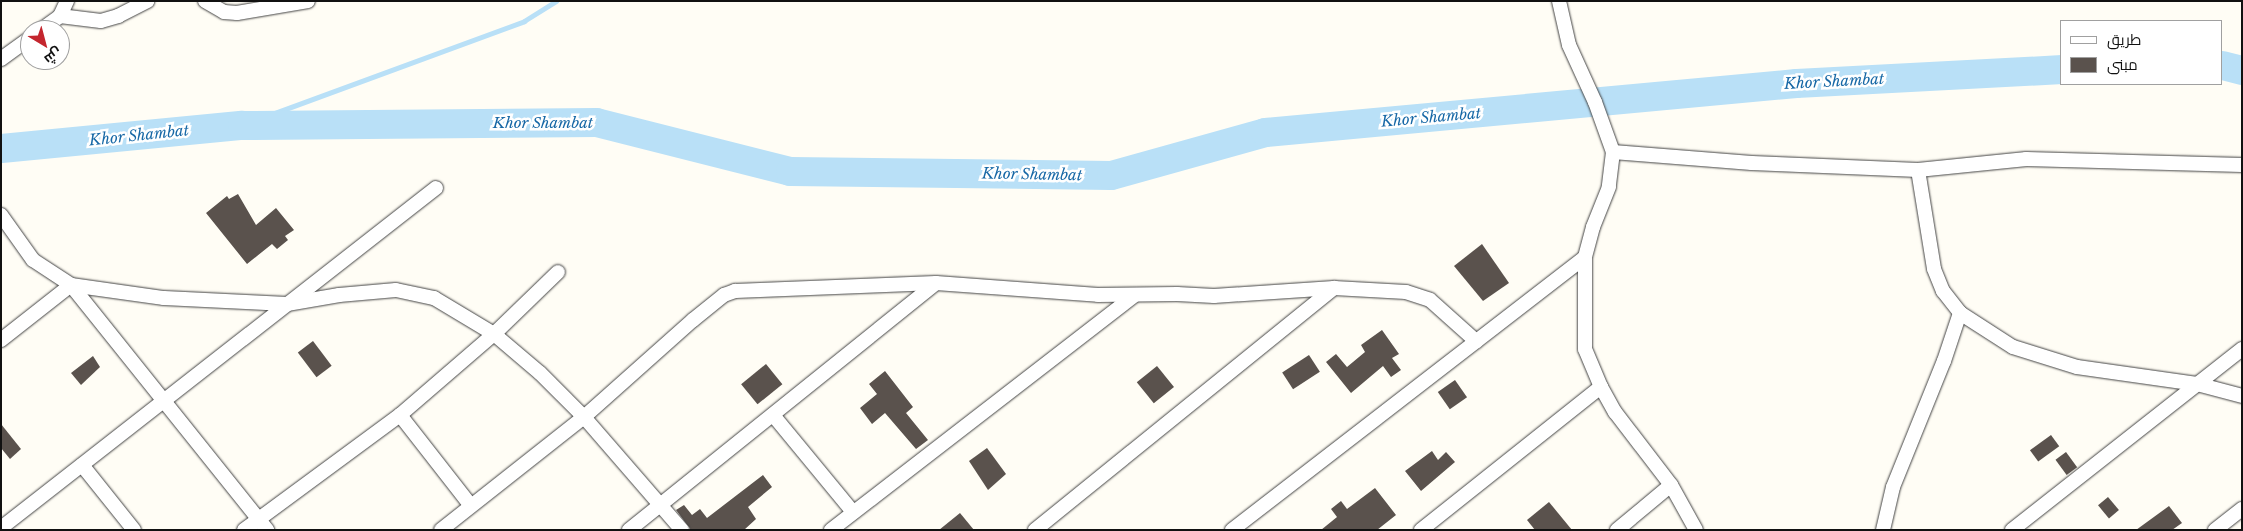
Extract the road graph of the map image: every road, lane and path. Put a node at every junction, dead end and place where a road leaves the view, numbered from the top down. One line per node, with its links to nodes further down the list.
1 (67, 1): 6 (street)
2 (147, 1): 6 (street)
3 (205, 1): 4 (street)
4 (308, 1)
5 (1559, 1): 10 (street)
6 (60, 16): 7 (street)
7 (55, 20)
8 (20, 45): 9 (street)
9 (1, 59)
10 (1613, 152): 12 (street); 15 (street)
11 (2242, 165): 12 (street)
12 (1918, 170): 22 (street)
13 (436, 188): 21 (street)
14 (1, 215): 18 (street)
15 (1585, 257): 25 (street); 28 (street)
16 (558, 272): 23 (street)
17 (936, 283): 20 (street); 32 (street); 33 (street)
18 (71, 285): 21 (street); 24 (street); 30 (street)
19 (1334, 288): 20 (street); 25 (street); 49 (street)
20 (1134, 296): 39 (street)
21 (287, 304): 23 (street); 30 (street)
22 (1960, 313): 27 (street); 54 (street)
23 (494, 334): 31 (street); 33 (street)
24 (1, 340)
25 (1476, 341): 50 (street)
26 (2242, 348): 27 (street)
27 (2196, 384): 29 (street); 55 (street)
28 (1601, 387): 35 (street); 51 (street)
29 (2242, 396)
30 (164, 401): 34 (street); 40 (street)
31 (400, 415): 37 (street); 40 (street)
32 (773, 415): 36 (street); 39 (street)
33 (584, 417): 36 (street); 37 (street)
34 (82, 465): 41 (street); 42 (street)
35 (1671, 485): 52 (street); 53 (street)
36 (660, 505): 46 (street); 47 (street)
37 (471, 506): 45 (street)
38 (2242, 509): 56 (street)
39 (853, 512): 48 (street)
40 (258, 518): 43 (street); 44 (street)
41 (1, 528)
42 (134, 530)
43 (244, 530)
44 (267, 530)
45 (441, 530)
46 (629, 530)
47 (682, 530)
48 (831, 530)
49 (1035, 530)
50 (1232, 530)
51 (1421, 530)
52 (1617, 530)
53 (1696, 530)
54 (1884, 530)
55 (2012, 530)
56 (2215, 530)

